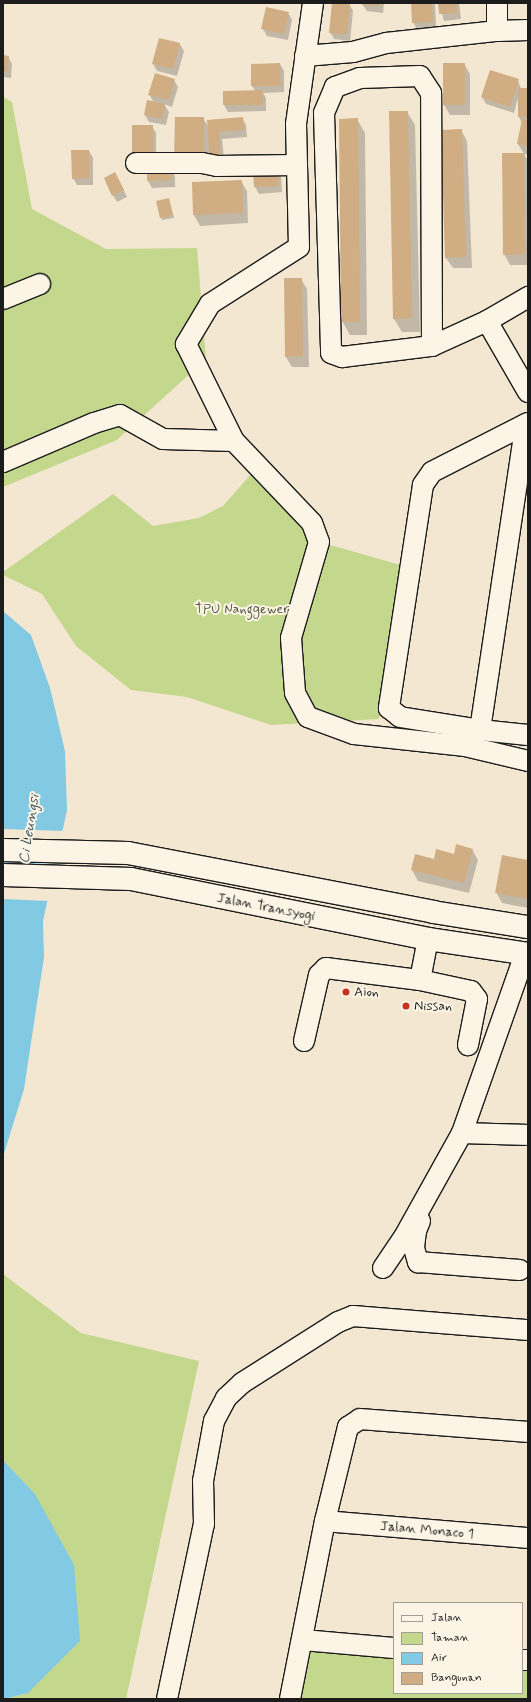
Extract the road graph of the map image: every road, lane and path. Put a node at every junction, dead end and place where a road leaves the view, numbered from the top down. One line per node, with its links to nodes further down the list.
1 (313, 3): 5 (street)
2 (497, 3): 3 (street)
3 (497, 30): 4 (street); 5 (street)
4 (528, 30)
5 (305, 56): 7 (street)
6 (136, 163): 7 (street)
7 (297, 165): 15 (street)
8 (40, 284): 10 (street)
9 (528, 297): 11 (street)
10 (3, 299)
11 (487, 321): 12 (street); 13 (street)
12 (432, 346): 12 (street)
13 (526, 387)
14 (527, 423): 17 (street); 17 (street)
15 (240, 448): 16 (street); 19 (street)
16 (3, 462)
17 (480, 730): 18 (street)
18 (528, 735)
19 (528, 760)
20 (3, 850): 22 (highway, Jalan Transyogi)
21 (3, 875): 23 (highway, Jalan Transyogi)
22 (528, 927)
23 (428, 939): 24 (highway, Jalan Transyogi); 25 (street)
24 (526, 954): 28 (street)
25 (420, 980): 26 (street); 27 (street)
26 (304, 1041)
27 (468, 1045)
28 (468, 1133): 29 (street); 30 (street); 31 (street)
29 (528, 1135)
30 (383, 1268)
31 (520, 1270)
32 (528, 1330): 38 (street)
33 (528, 1432): 34 (street)
34 (325, 1521): 35 (street, Jalan Monaco 1); 36 (street)
35 (528, 1538)
36 (303, 1640): 37 (street); 39 (street)
37 (393, 1648)
38 (167, 1699)
39 (290, 1699)

